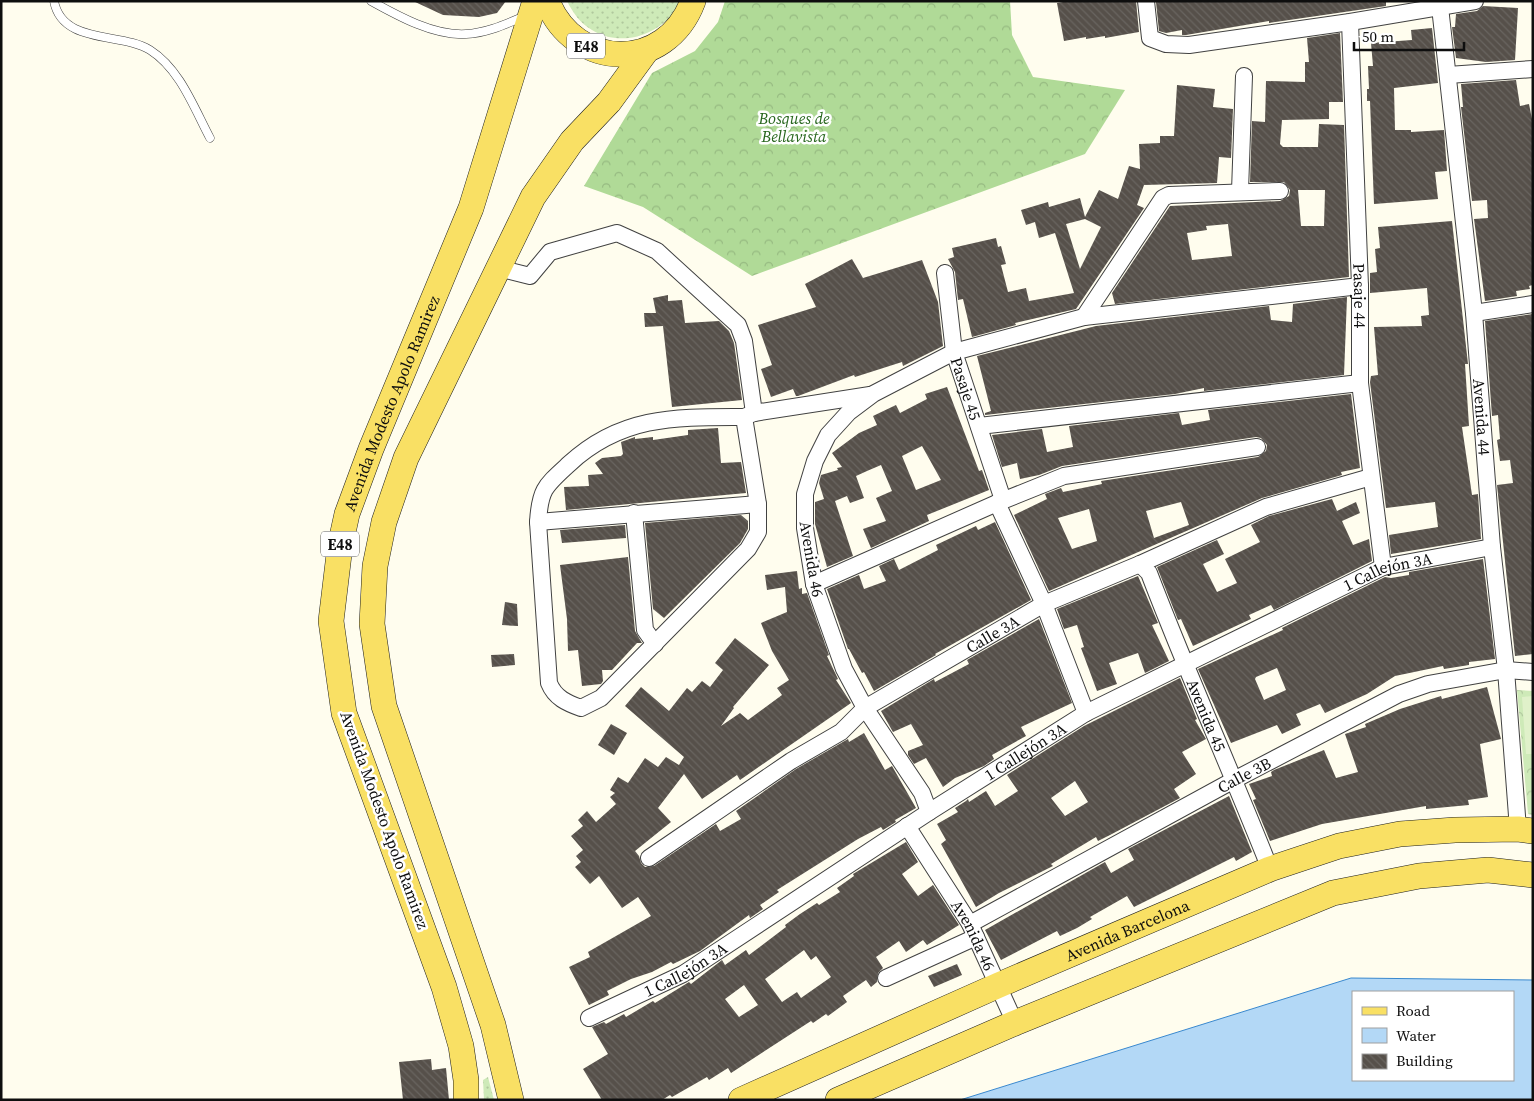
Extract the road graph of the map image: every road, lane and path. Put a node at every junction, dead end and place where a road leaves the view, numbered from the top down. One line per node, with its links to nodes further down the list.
1 (54, 1): 13 (lane)
2 (371, 1): 6 (lane)
3 (693, 1): 9 (main road, E48)
4 (1146, 1): 8 (street)
5 (1475, 1): 7 (street)
6 (538, 6): 9 (main road, E48); 56 (main road, Avenida Modesto Apolo Ramirez / E48)
7 (1440, 7): 8 (street); 11 (street, Avenida 44)
8 (1350, 22): 18 (street, Pasaje 44)
9 (647, 50): 16 (main road, Avenida Modesto Apolo Ramirez / E48)
10 (1533, 69): 11 (street)
11 (1448, 75): 20 (street, Avenida 44)
12 (1244, 76): 14 (street)
13 (210, 138)
14 (1240, 191): 15 (street); 21 (street)
15 (1280, 191)
16 (498, 268): 25 (street); 57 (main road, Avenida Modesto Apolo Ramirez / E48)
17 (945, 273): 22 (street, Pasaje 45)
18 (1360, 286): 21 (street, Avenida 46); 23 (street, Pasaje 44)
19 (1533, 304): 20 (street)
20 (1474, 313): 33 (street, Avenida 44)
21 (1084, 317): 22 (street, Avenida 46)
22 (954, 352): 24 (street, Avenida 46); 26 (street, Pasaje 45)
23 (1360, 383): 26 (street); 28 (street, Pasaje 44)
24 (873, 394): 25 (street); 36 (street, Avenida 46)
25 (749, 415): 30 (street); 32 (street)
26 (978, 426): 29 (street, Pasaje 45)
27 (1256, 447): 29 (street)
28 (1371, 477): 34 (street, Calle 3A); 35 (street, Pasaje 44)
29 (1000, 501): 36 (street); 37 (street, Pasaje 45)
30 (758, 504): 31 (street); 38 (street)
31 (634, 513): 32 (street); 38 (street)
32 (538, 522): 38 (street)
33 (1492, 547): 35 (street, 1 Callejón 3A); 40 (street, Avenida 44)
34 (1140, 564): 37 (street, Calle 3A); 39 (street, Avenida 45)
35 (1383, 567): 39 (street, 1 Callejón 3A)
36 (814, 584): 42 (street, Avenida 46)
37 (1044, 604): 42 (street, Calle 3A); 43 (street, Pasaje 45)
38 (655, 644)
39 (1184, 664): 43 (street, 1 Callejón 3A); 44 (street, Avenida 45)
40 (1506, 670): 41 (street, Calle 3B); 44 (street, Calle 3B); 47 (street, Avenida 44)
41 (1533, 672)
42 (865, 708): 45 (street, Avenida 46); 48 (street, Calle 3A)
43 (1086, 714): 45 (street, 1 Callejón 3A)
44 (1234, 780): 49 (street, Avenida 45); 51 (street, Calle 3B)
45 (929, 812): 46 (street, 1 Callejón 3A)
46 (907, 826): 51 (street, Avenida 46); 54 (street, 1 Callejón 3A)
47 (1525, 830): 49 (main road, Avenida Barcelona)
48 (649, 858)
49 (1270, 869): 53 (main road, Avenida Barcelona)
50 (1533, 875): 55 (main road)
51 (974, 930): 52 (street, Calle 3B); 53 (street, Avenida 46)
52 (886, 978)
53 (999, 985): 55 (street, Avenida 46); 58 (main road, Avenida Barcelona)
54 (589, 1018)
55 (1015, 1023): 59 (main road)
56 (466, 1100)
57 (511, 1100)
58 (741, 1100)
59 (838, 1100)

